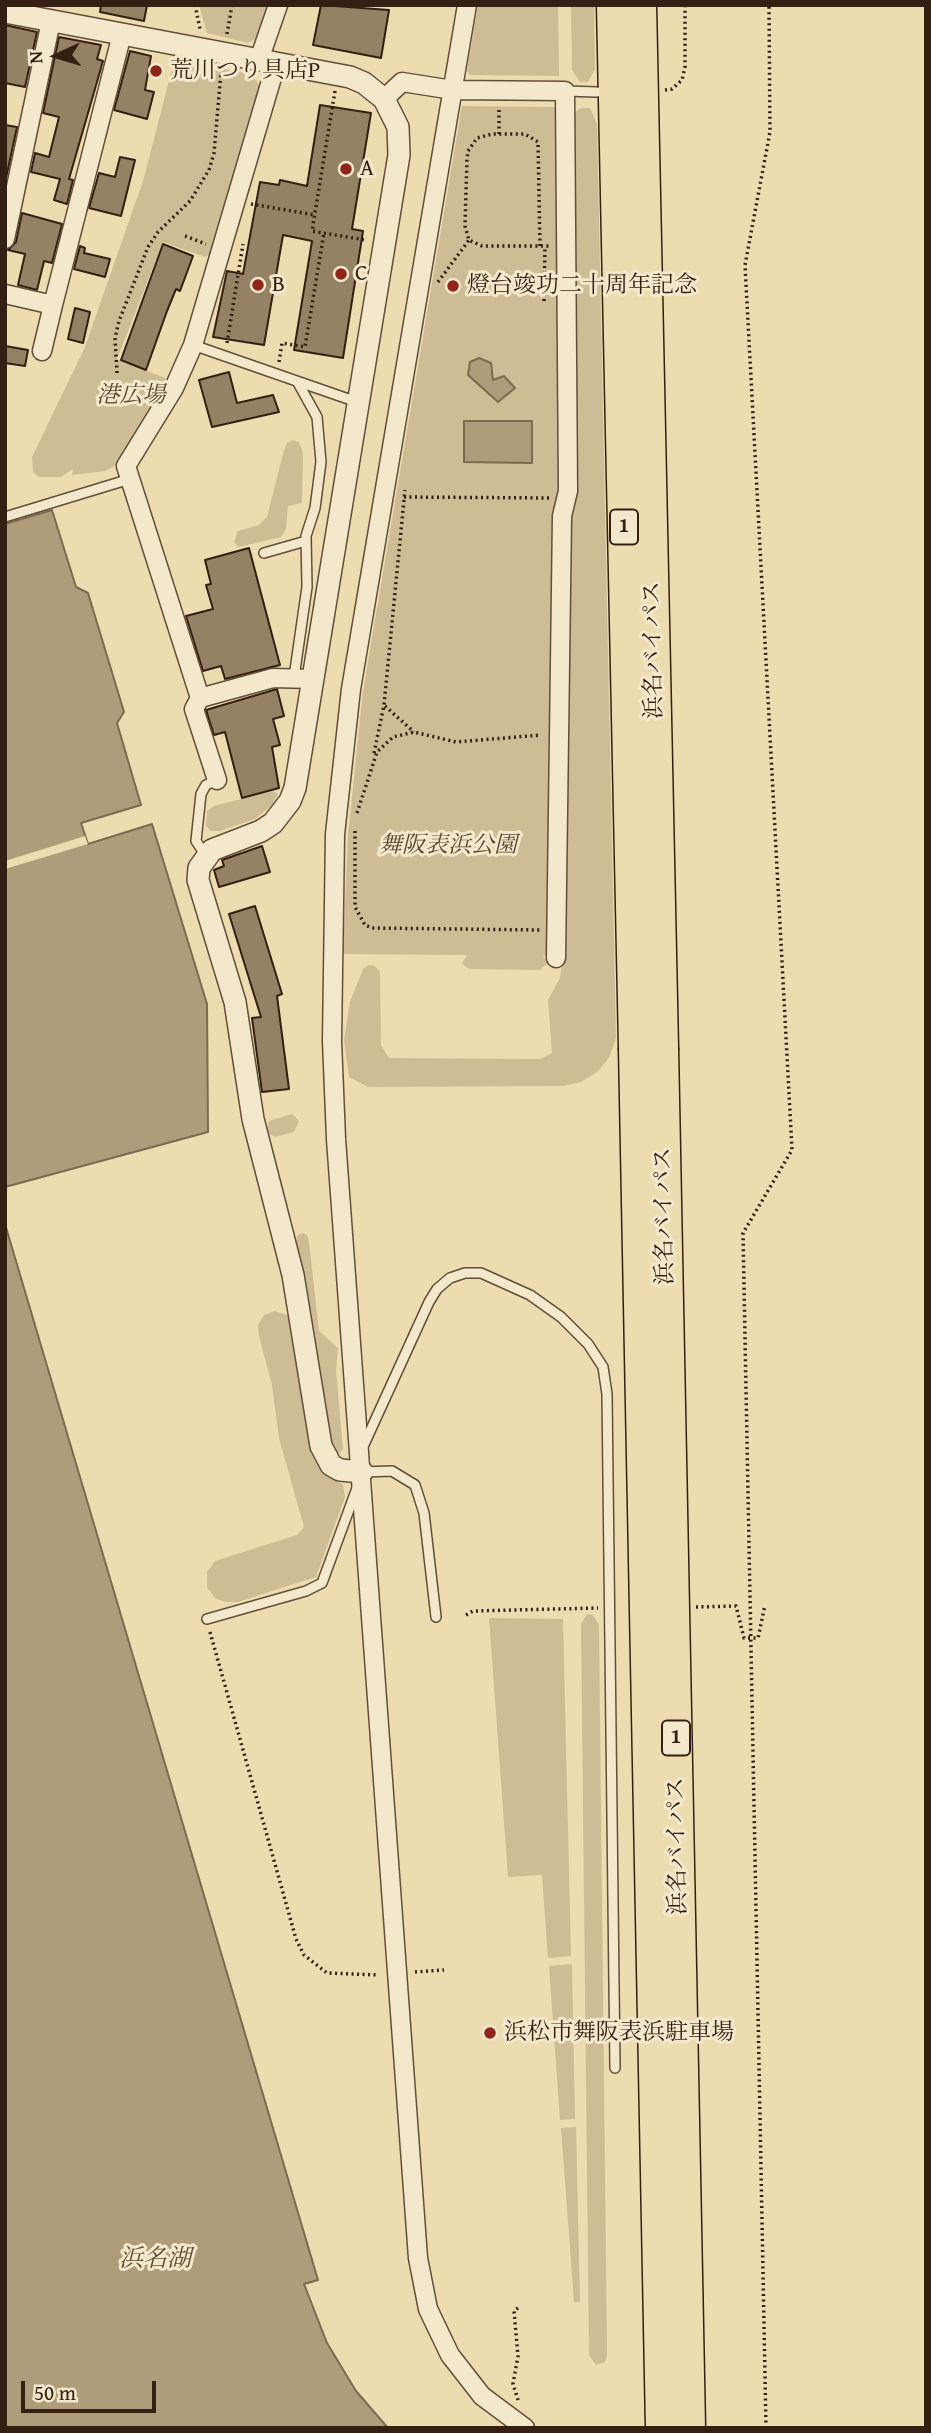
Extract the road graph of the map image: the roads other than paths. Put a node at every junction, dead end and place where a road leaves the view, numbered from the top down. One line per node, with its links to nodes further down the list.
1 (278, 5): 8 (street)
2 (467, 5): 9 (street)
3 (613, 5): 29 (highway, 浜名バイパス / 1)
4 (640, 5): 29 (highway, 浜名バイパス / 1)
5 (12, 10): 6 (street)
6 (51, 21): 7 (street); 13 (street)
7 (122, 34): 8 (street); 15 (street)
8 (267, 62): 12 (street); 16 (street)
9 (453, 90): 10 (street); 12 (street); 30 (street)
10 (565, 91): 11 (lane); 28 (street)
11 (597, 92)
12 (384, 99): 19 (street)
13 (5, 239)
14 (5, 294): 15 (street)
15 (53, 305): 17 (street)
16 (193, 345): 18 (lane); 20 (street)
17 (42, 351)
18 (297, 381): 19 (lane); 22 (lane)
19 (358, 402): 24 (street)
20 (130, 479): 21 (lane); 25 (street)
21 (5, 517)
22 (306, 541): 23 (lane); 24 (lane)
23 (264, 553)
24 (303, 678): 25 (street); 27 (street)
25 (200, 698): 26 (street)
26 (217, 780): 27 (lane)
27 (206, 856): 30 (street)
28 (556, 958)
29 (648, 1048): 35 (highway, 浜名バイパス / 1, bridge); 36 (highway, 浜名バイパス / 1, bridge)
30 (361, 1463): 31 (lane); 32 (lane); 33 (lane); 34 (street)
31 (436, 1617)
32 (206, 1619)
33 (615, 2068)
34 (525, 2428)
35 (662, 2428)
36 (689, 2428)

